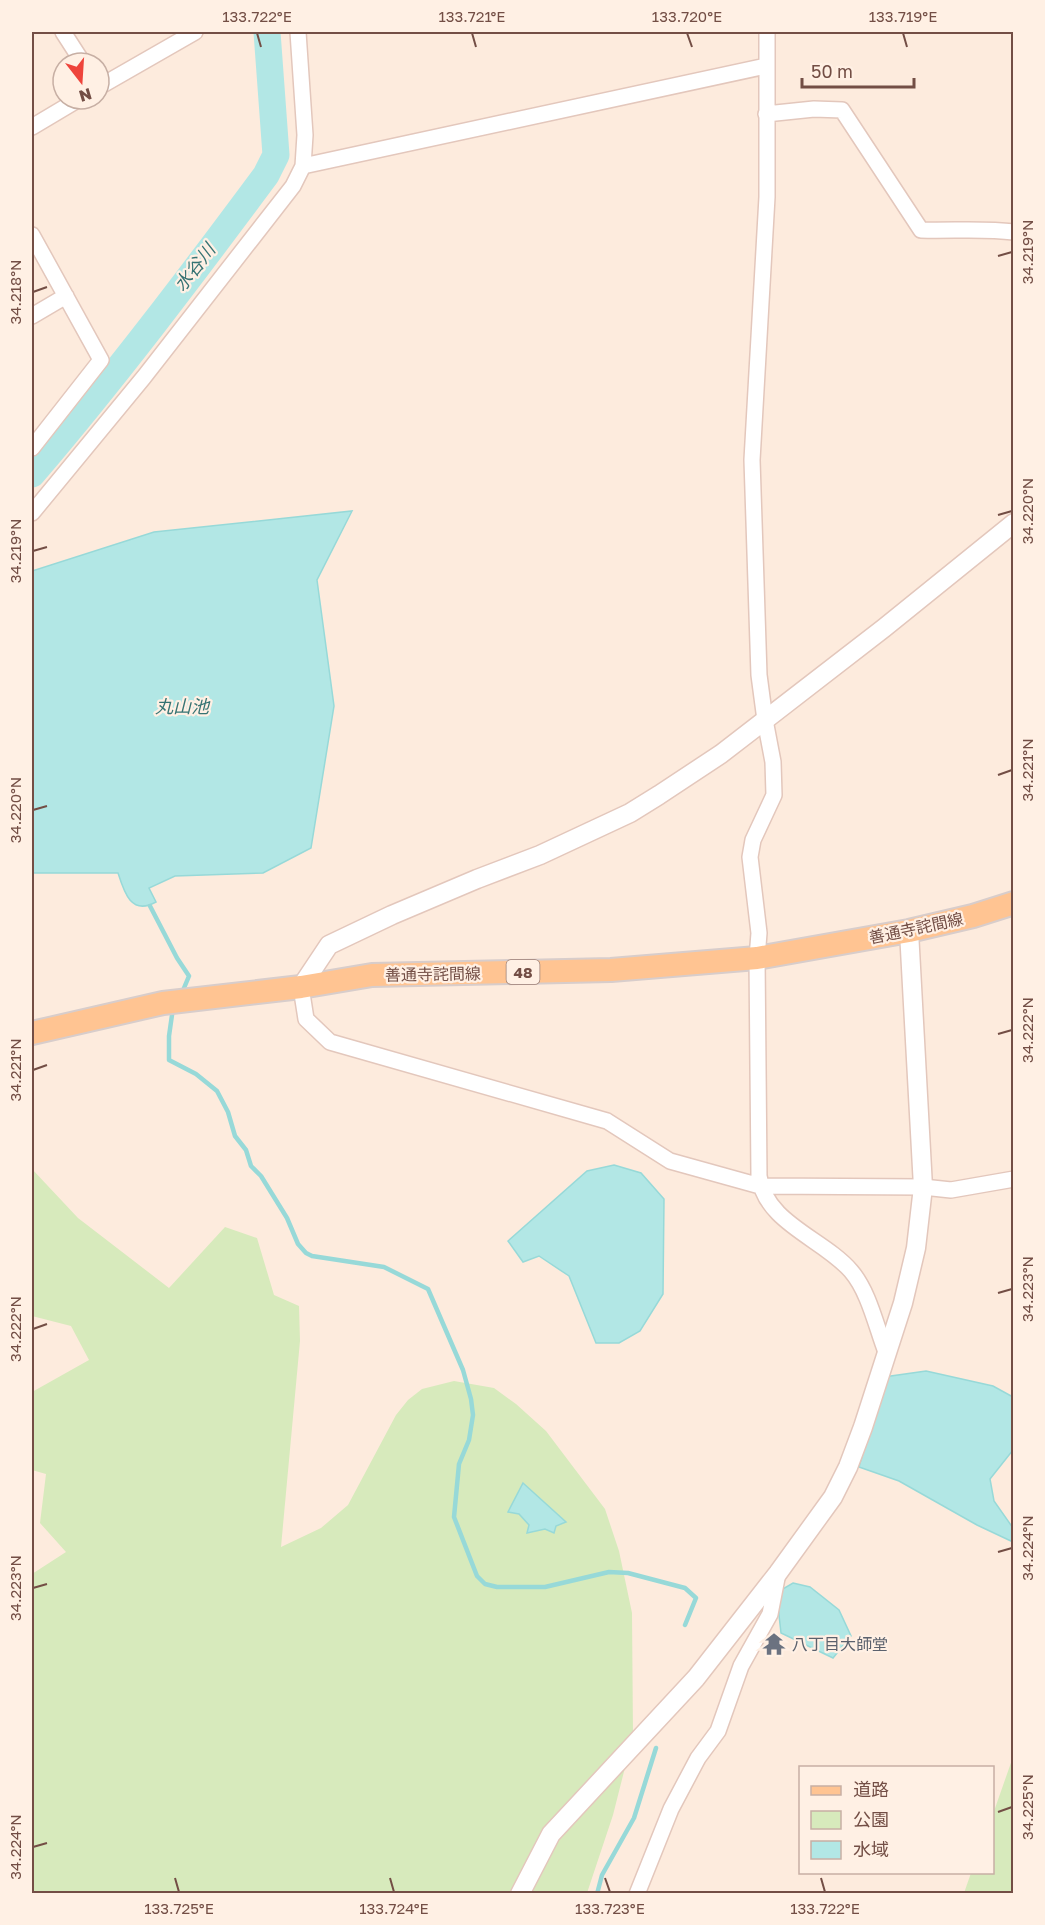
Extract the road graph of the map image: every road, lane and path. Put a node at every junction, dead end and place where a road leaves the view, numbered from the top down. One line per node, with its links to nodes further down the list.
1 (63, 32): 5 (street)
2 (195, 32): 7 (street)
3 (298, 32): 11 (street)
4 (767, 32): 6 (street)
5 (75, 51)
6 (766, 66): 9 (street); 11 (street)
7 (111, 80)
8 (59, 111): 10 (street)
9 (766, 114): 12 (street); 19 (street)
10 (32, 127)
11 (303, 166): 17 (street)
12 (1014, 232)
13 (32, 235): 14 (street)
14 (66, 296): 15 (street); 16 (street)
15 (32, 316)
16 (32, 448)
17 (32, 513)
18 (1014, 523): 19 (street)
19 (765, 720): 22 (street); 23 (street)
20 (1014, 903): 21 (main road, 善通寺詫間線 / 48)
21 (909, 932): 22 (main road, 善通寺詫間線 / 48); 27 (street)
22 (757, 958): 23 (main road, 善通寺詫間線 / 48); 26 (street)
23 (301, 987): 24 (main road, 善通寺詫間線 / 48); 26 (street)
24 (32, 1033)
25 (1014, 1179): 27 (street)
26 (760, 1186): 27 (street); 28 (street)
27 (923, 1187): 28 (street)
28 (886, 1352): 29 (street)
29 (778, 1573): 30 (street); 31 (street)
30 (520, 1893)
31 (637, 1893)

